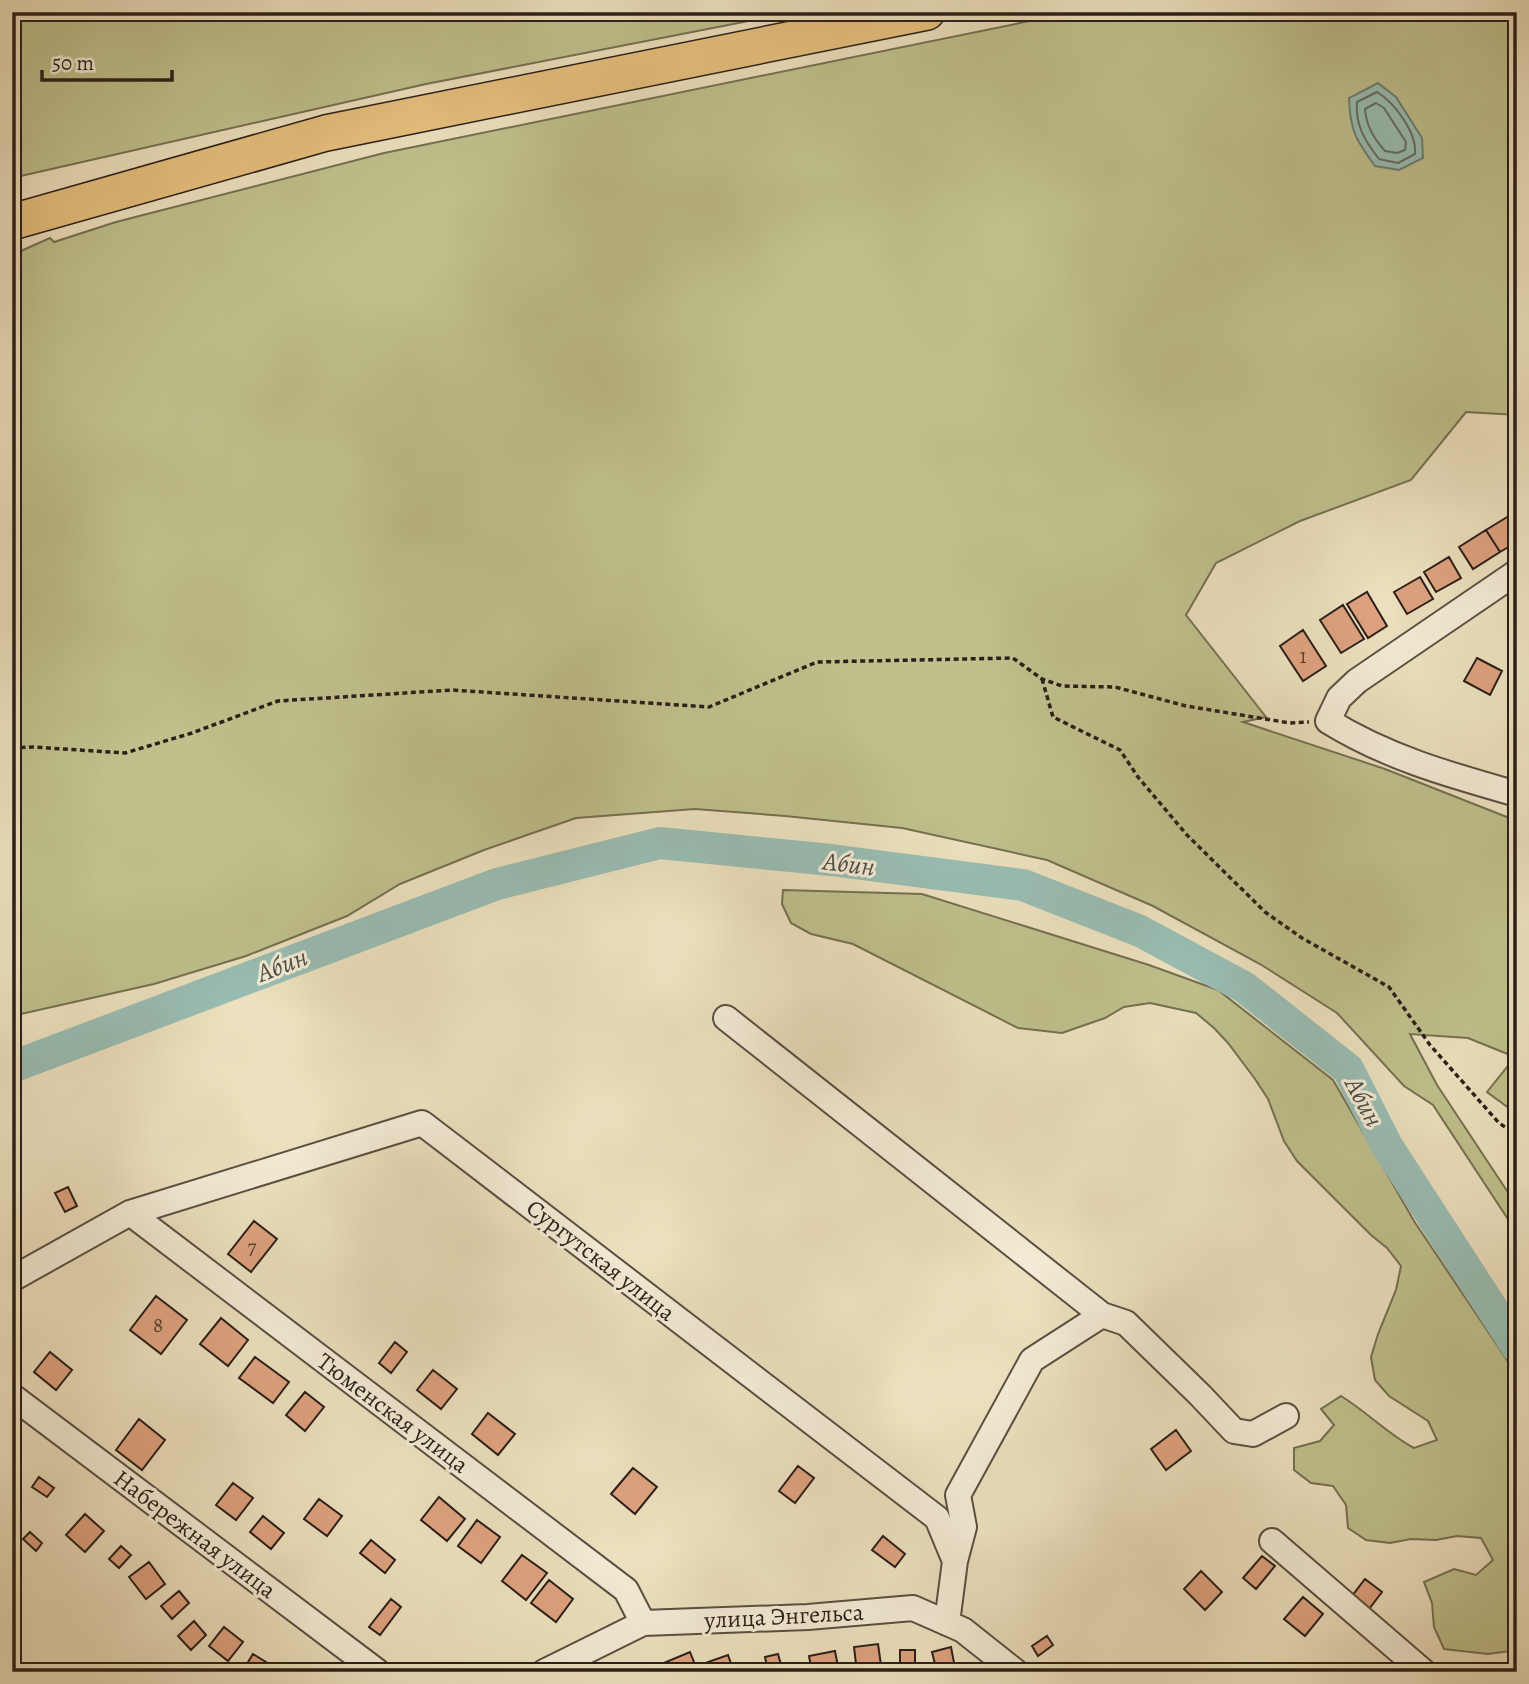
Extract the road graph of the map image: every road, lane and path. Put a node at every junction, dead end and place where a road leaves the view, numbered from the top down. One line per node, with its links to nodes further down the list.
1 (927, 12): 2 (highway)
2 (12, 222)
3 (1517, 572): 5 (street)
4 (1042, 679): 5 (path); 6 (path); 9 (path)
5 (1328, 721): 7 (street)
6 (12, 748)
7 (1517, 794)
8 (726, 1018): 12 (street)
9 (1517, 1135)
10 (130, 1213): 11 (street); 16 (street, Сургутская улица); 17 (street, Тюменская улица)
11 (12, 1279)
12 (1102, 1315): 14 (street); 16 (street)
13 (12, 1396): 19 (street, Набережная улица)
14 (1286, 1416)
15 (1272, 1541): 22 (street)
16 (955, 1561): 18 (street)
17 (643, 1623): 18 (street, улица Энгельса); 20 (street, улица Энгельса)
18 (947, 1623): 21 (street, улица Энгельса)
19 (378, 1672)
20 (544, 1672)
21 (1016, 1672)
22 (1424, 1672)

